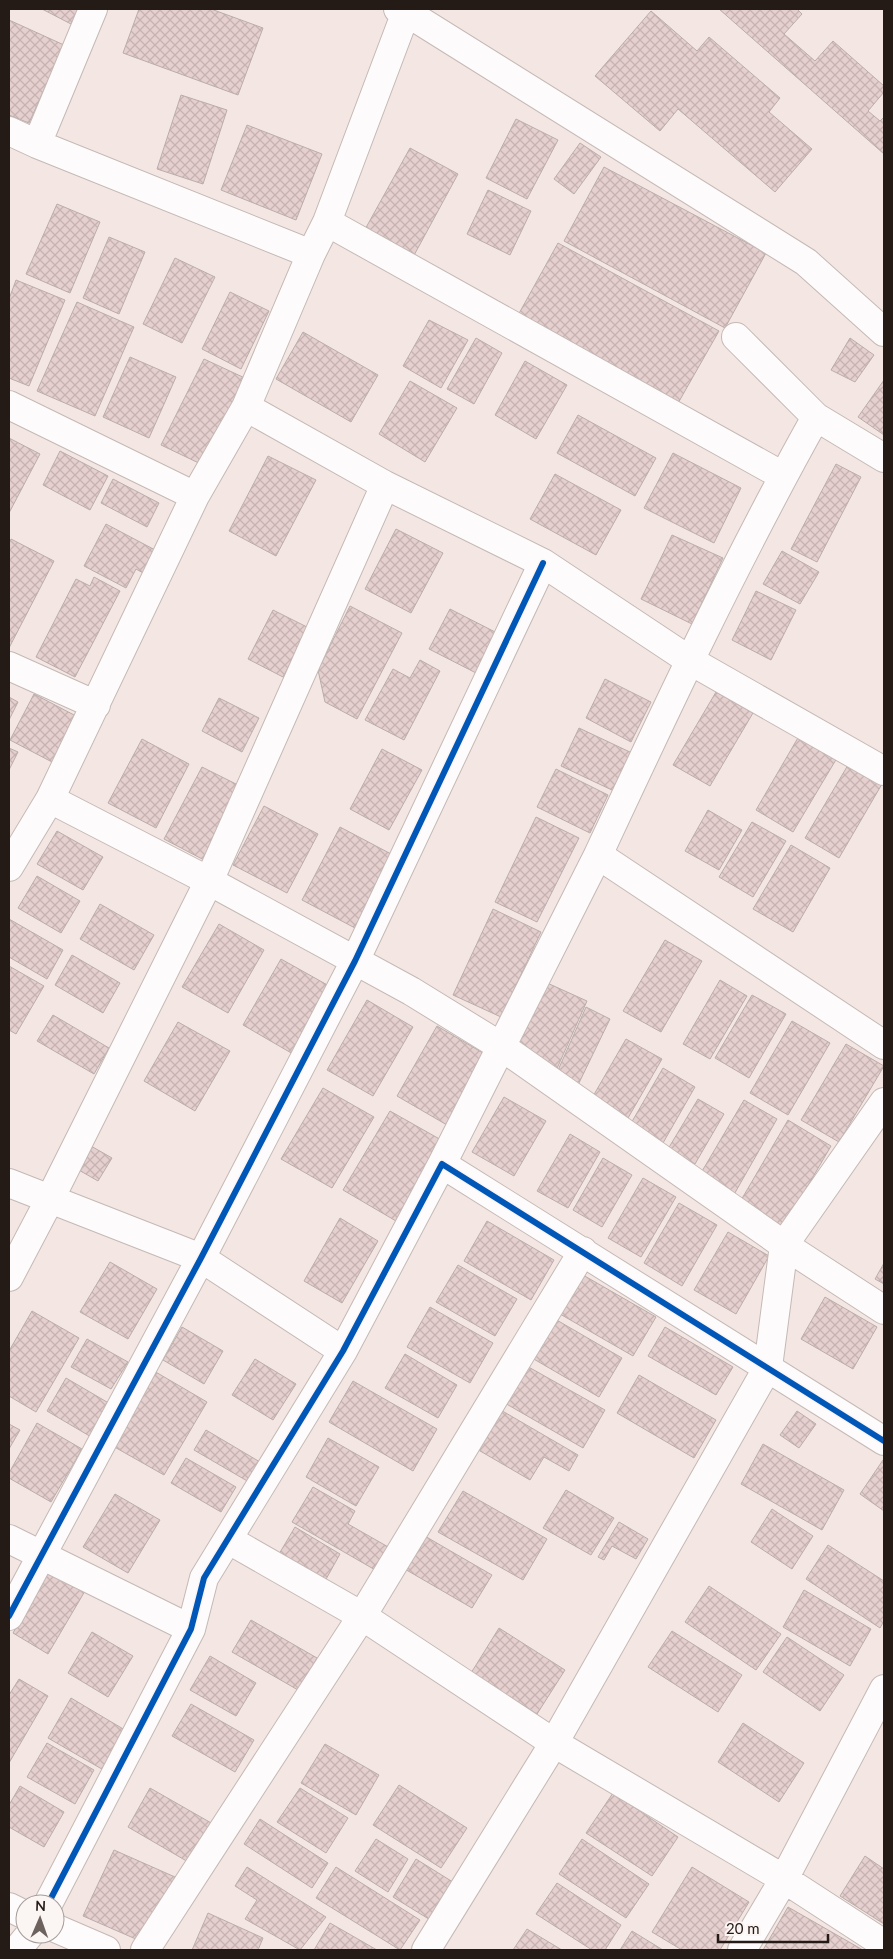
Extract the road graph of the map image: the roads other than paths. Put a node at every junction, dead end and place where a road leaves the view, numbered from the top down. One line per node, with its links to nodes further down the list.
1 (93, 9): 4 (street)
2 (402, 10): 5 (street); 7 (street)
3 (9, 131): 4 (street)
4 (37, 144): 6 (street)
5 (327, 222): 6 (street); 13 (street)
6 (311, 254): 10 (street)
7 (884, 332)
8 (736, 337): 11 (street)
9 (9, 405): 15 (street)
10 (246, 407): 14 (street); 15 (street)
11 (816, 417): 12 (street); 13 (street)
12 (884, 458)
13 (783, 476): 17 (street)
14 (385, 485): 16 (street); 24 (street)
15 (196, 496): 19 (street)
16 (543, 563): 17 (street); 25 (street)
17 (689, 660): 20 (street); 22 (street)
18 (9, 666): 19 (street)
19 (96, 705): 21 (street)
20 (884, 771)
21 (50, 799): 23 (street); 24 (street)
22 (598, 855): 26 (street); 27 (street)
23 (9, 867)
24 (208, 881): 25 (street); 31 (street)
25 (355, 961): 27 (street); 34 (street)
26 (884, 1045)
27 (502, 1047): 29 (street); 32 (street)
28 (884, 1102): 32 (street)
29 (442, 1164): 33 (street); 37 (street)
30 (9, 1183): 31 (street)
31 (50, 1200): 34 (street); 35 (street)
32 (784, 1245): 36 (street); 38 (street)
33 (583, 1251): 38 (street); 44 (street)
34 (201, 1258): 37 (street); 42 (street)
35 (9, 1277)
36 (884, 1310)
37 (344, 1350): 41 (street)
38 (768, 1366): 39 (street); 47 (street)
39 (884, 1441)
40 (9, 1539): 42 (street)
41 (229, 1540): 44 (street); 45 (street)
42 (42, 1557): 43 (street); 45 (street)
43 (9, 1616)
44 (362, 1616): 47 (street); 53 (street)
45 (190, 1629): 49 (street)
46 (884, 1689): 48 (street)
47 (554, 1742): 48 (street); 54 (street)
48 (784, 1879): 51 (street); 55 (street)
49 (53, 1894)
50 (65, 1932): 52 (street)
51 (884, 1944)
52 (106, 1950)
53 (144, 1950)
54 (426, 1950)
55 (742, 1950)

